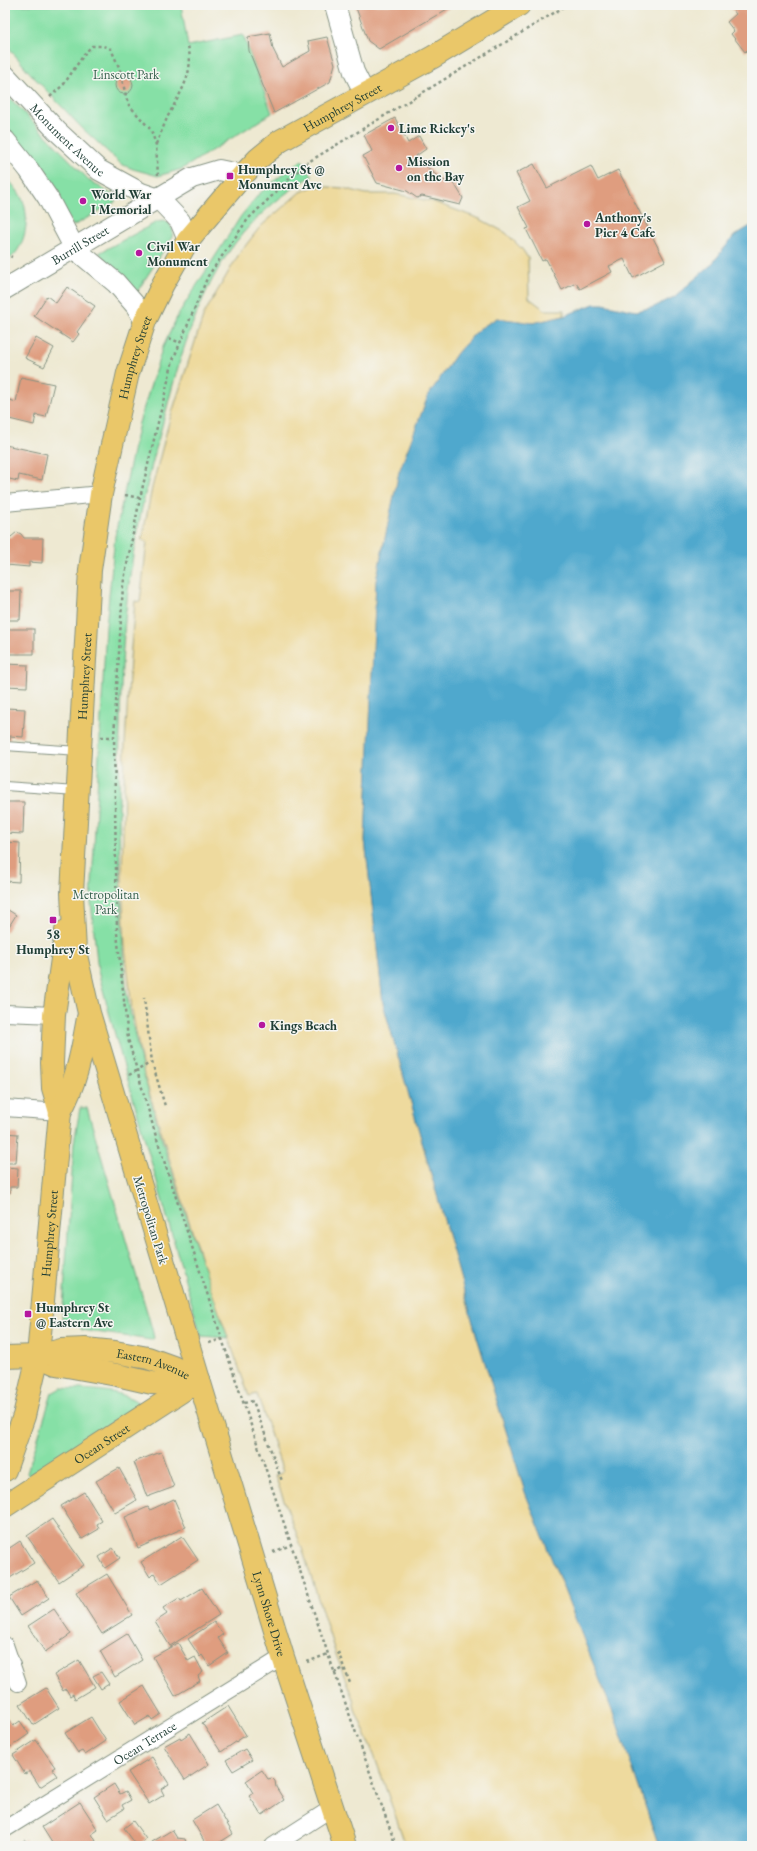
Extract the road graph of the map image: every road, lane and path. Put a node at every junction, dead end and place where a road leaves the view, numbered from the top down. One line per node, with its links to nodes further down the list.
1 (336, 5): 6 (street)
2 (519, 5): 6 (main road, Humphrey Street)
3 (567, 5): 20 (path)
4 (188, 46): 9 (path)
5 (5, 75): 7 (street, Monument Avenue)
6 (365, 94): 10 (main road, Humphrey Street)
7 (35, 108): 9 (path); 12 (street, Monument Avenue)
8 (5, 140): 14 (street)
9 (156, 145): 11 (path)
10 (243, 175): 12 (street, Burrill Street); 13 (main road, Humphrey Street)
11 (158, 176)
12 (159, 199): 13 (street, Monument Avenue); 14 (street, Burrill Street)
13 (188, 240): 18 (main road, Humphrey Street)
14 (75, 249): 17 (street, Burrill Street); 18 (street)
15 (5, 254): 16 (path)
16 (12, 257)
17 (5, 289)
18 (145, 321): 21 (main road, Humphrey Street)
19 (169, 338): 20 (path)
20 (180, 343): 23 (path)
21 (100, 494): 24 (street); 28 (main road, Humphrey Street)
22 (125, 495): 23 (path)
23 (140, 498): 26 (path)
24 (5, 503)
25 (100, 737): 26 (path)
26 (114, 737): 37 (path)
27 (5, 746): 28 (lane)
28 (79, 750): 30 (main road, Humphrey Street)
29 (5, 786): 30 (lane)
30 (77, 791): 31 (main road, Humphrey Street)
31 (72, 892): 34 (main road, Humphrey Street); 35 (main road, Humphrey Street)
32 (144, 998): 36 (path)
33 (5, 1013): 35 (street)
34 (89, 1013): 40 (main road, Humphrey Street); 43 (main road, Metropolitan Park)
35 (54, 1015): 40 (main road, Humphrey Street)
36 (152, 1062): 37 (path); 38 (path)
37 (137, 1071): 44 (path)
38 (165, 1106)
39 (5, 1108): 40 (street)
40 (60, 1112): 41 (main road, Humphrey Street)
41 (38, 1356): 42 (main road, Eastern Avenue); 43 (main road, Eastern Avenue); 45 (main road)
42 (5, 1357)
43 (199, 1380): 47 (main road, Ocean Street); 50 (main road, Lynn Shore Drive)
44 (244, 1403): 46 (path); 52 (path)
45 (5, 1470)
46 (282, 1481)
47 (5, 1506)
48 (5, 1645): 53 (street)
49 (338, 1652): 51 (path)
50 (283, 1657): 55 (main road, Lynn Shore Drive); 56 (street, Ocean Terrace)
51 (344, 1668): 52 (path); 54 (path)
52 (334, 1673): 59 (path)
53 (18, 1682)
54 (350, 1683)
55 (332, 1808): 57 (street); 58 (main road, Lynn Shore Drive)
56 (5, 1829)
57 (273, 1846)
58 (345, 1846)
59 (396, 1846)

